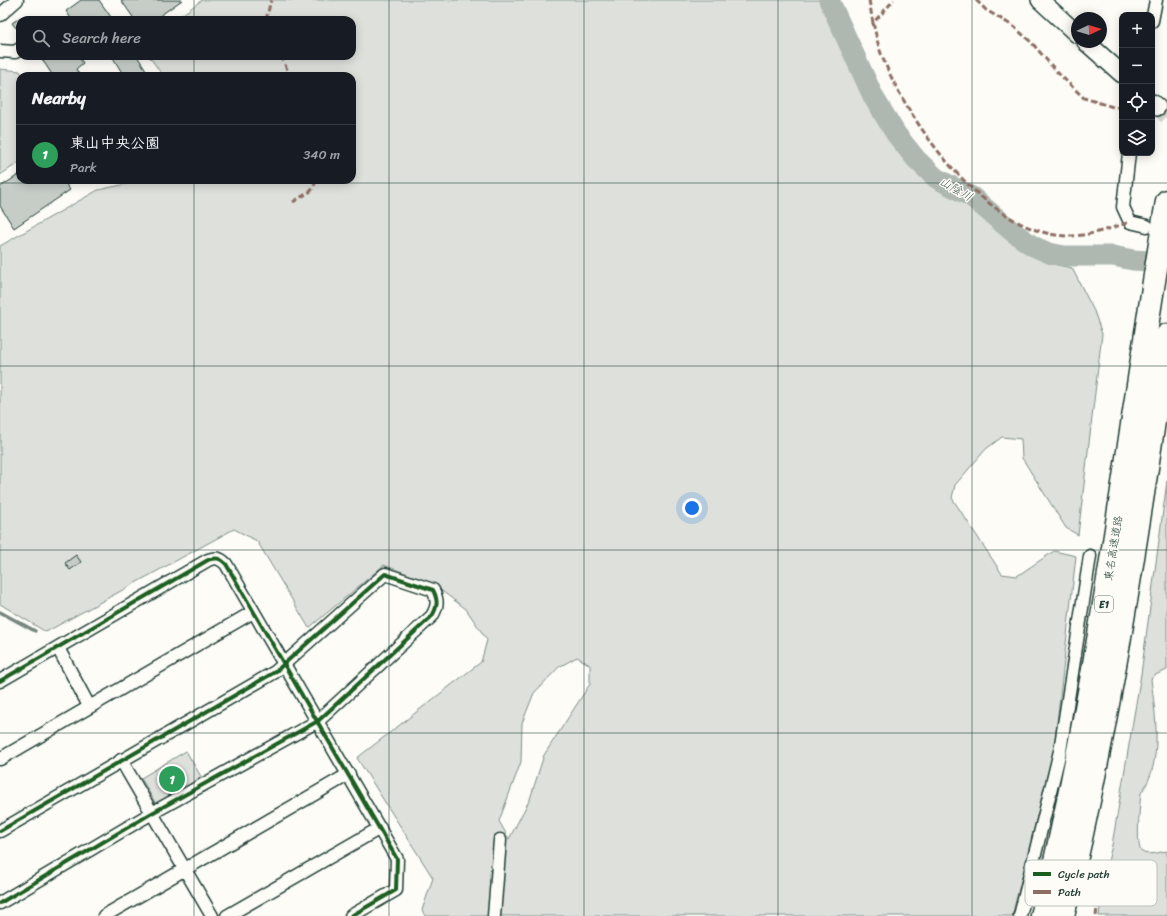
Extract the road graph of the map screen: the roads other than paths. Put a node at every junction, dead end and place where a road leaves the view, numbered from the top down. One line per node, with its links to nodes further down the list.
1 (17, 0): 5 (street)
2 (1040, 0): 6 (main road)
3 (1156, 0): 4 (street)
4 (1154, 12)
5 (0, 15)
6 (1071, 28)
7 (1093, 48): 10 (main road)
8 (0, 51): 9 (street)
9 (16, 51)
10 (1119, 71)
11 (1129, 156): 13 (street)
12 (1167, 201): 13 (highway, 東名高速道路 / E1)
13 (1154, 230): 30 (highway, 東名高速道路 / E1)
14 (1167, 335): 31 (highway, 東名高速道路 / E1)
15 (1090, 556): 29 (street)
16 (253, 612): 17 (street); 18 (street); 20 (street)
17 (58, 648): 19 (street); 20 (street)
18 (283, 664): 21 (street); 21 (street); 23 (street)
19 (0, 681)
20 (89, 706): 22 (street)
21 (318, 721): 24 (street); 25 (street)
22 (0, 759)
23 (121, 760): 25 (street); 27 (street)
24 (349, 774): 26 (street); 32 (street)
25 (152, 813): 32 (street); 34 (street)
26 (380, 828): 39 (street); 40 (street)
27 (0, 831)
28 (500, 840): 41 (street)
29 (1034, 860)
30 (1054, 860)
31 (1075, 860)
32 (186, 869): 37 (street); 38 (street)
33 (1025, 896): 42 (street)
34 (0, 904)
35 (1044, 906): 43 (highway, 東名高速道路 / E1)
36 (1065, 906): 44 (highway, 東名高速道路 / E1)
37 (104, 916)
38 (212, 916)
39 (227, 916)
40 (351, 916)
41 (494, 916)
42 (1020, 916)
43 (1042, 916)
44 (1063, 916)

